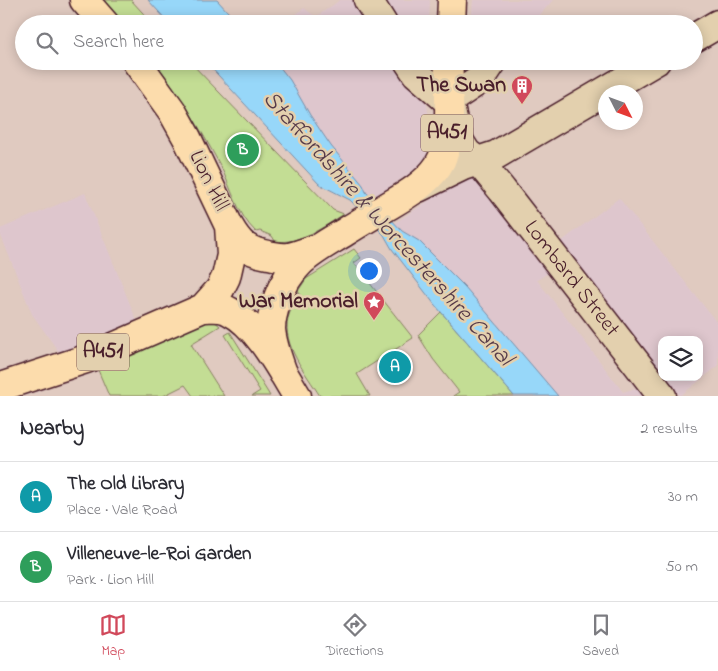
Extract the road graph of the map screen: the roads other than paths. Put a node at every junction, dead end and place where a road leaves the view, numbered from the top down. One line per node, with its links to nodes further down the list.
1 (84, 0): 4 (main road)
2 (368, 0): 5 (street)
3 (452, 0): 6 (main road)
4 (97, 15)
5 (377, 15)
6 (451, 15)
7 (718, 24): 8 (street)
8 (703, 33)
9 (142, 70): 17 (main road, Lion Hill / A451)
10 (414, 70): 14 (street)
11 (449, 70): 14 (main road, A451)
12 (487, 70): 14 (street)
13 (641, 70): 15 (street)
14 (448, 101): 15 (street, Lombard Street); 16 (main road, A451)
15 (479, 162): 16 (street); 23 (street, Lombard Street)
16 (401, 198): 18 (main road)
17 (229, 226): 18 (main road); 19 (main road, Lion Hill / A451)
18 (315, 249): 20 (main road)
19 (202, 308): 20 (main road, A451); 21 (main road, A451)
20 (283, 373): 22 (main road, A451)
21 (4, 389)
22 (297, 396)
23 (662, 396)

